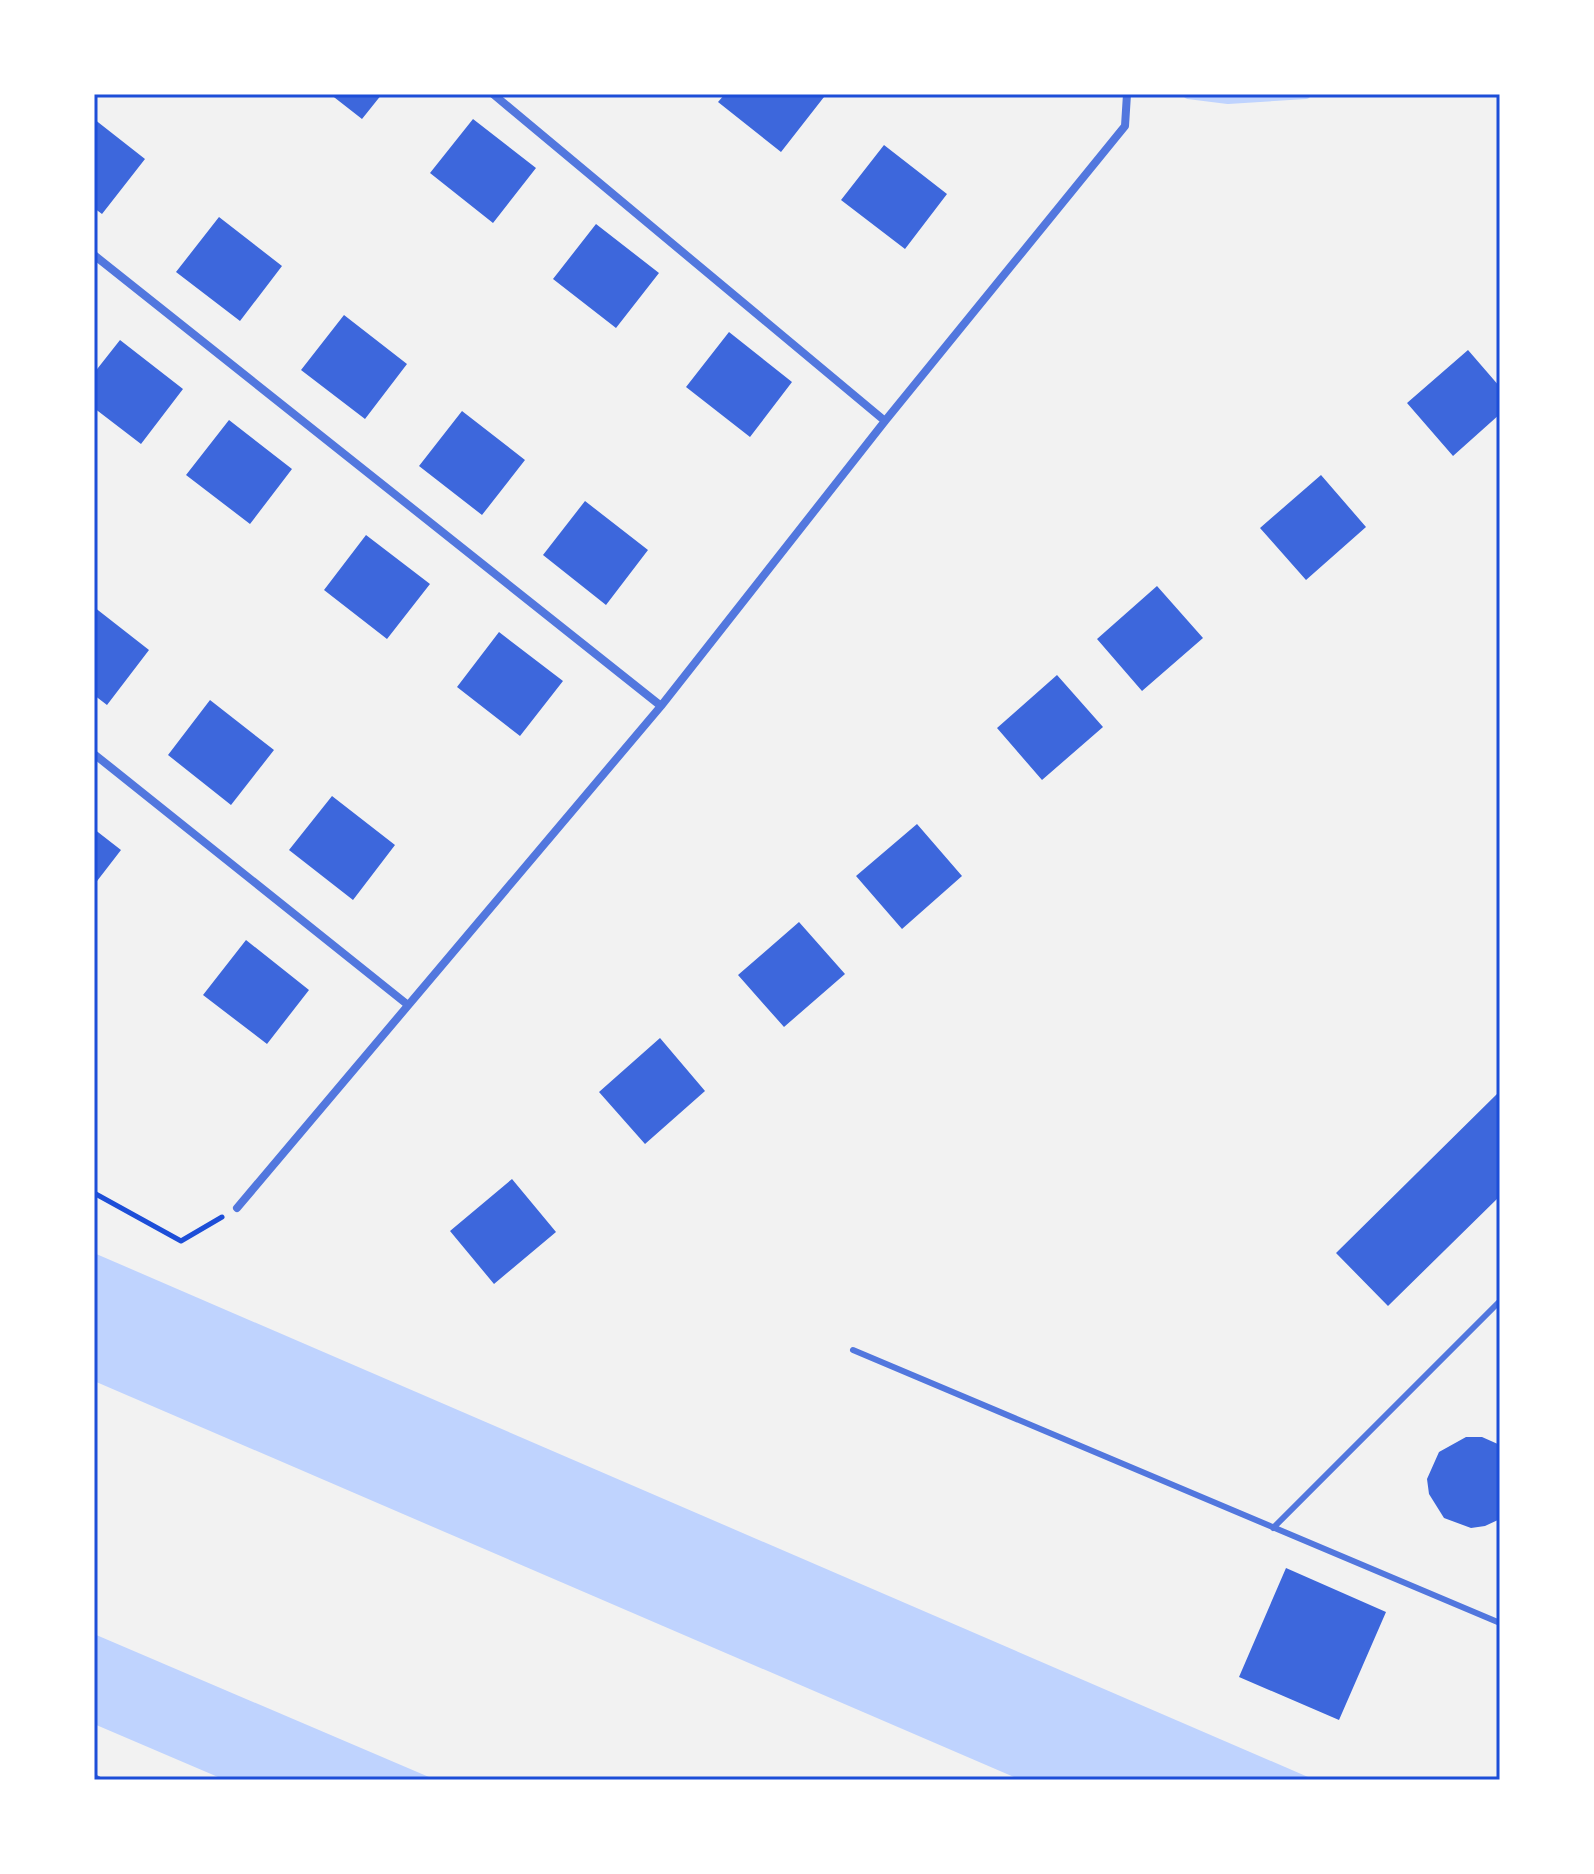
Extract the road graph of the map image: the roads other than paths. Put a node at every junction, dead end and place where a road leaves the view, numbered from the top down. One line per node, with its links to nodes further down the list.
1 (493, 94): 4 (street)
2 (1127, 94): 4 (street)
3 (94, 255): 5 (street)
4 (885, 421): 5 (street)
5 (661, 706): 7 (street)
6 (94, 754): 7 (street)
7 (408, 1005): 8 (street)
8 (237, 1208)
9 (1500, 1301): 11 (lane)
10 (853, 1350): 11 (lane)
11 (1273, 1528): 12 (lane)
12 (1500, 1623)

